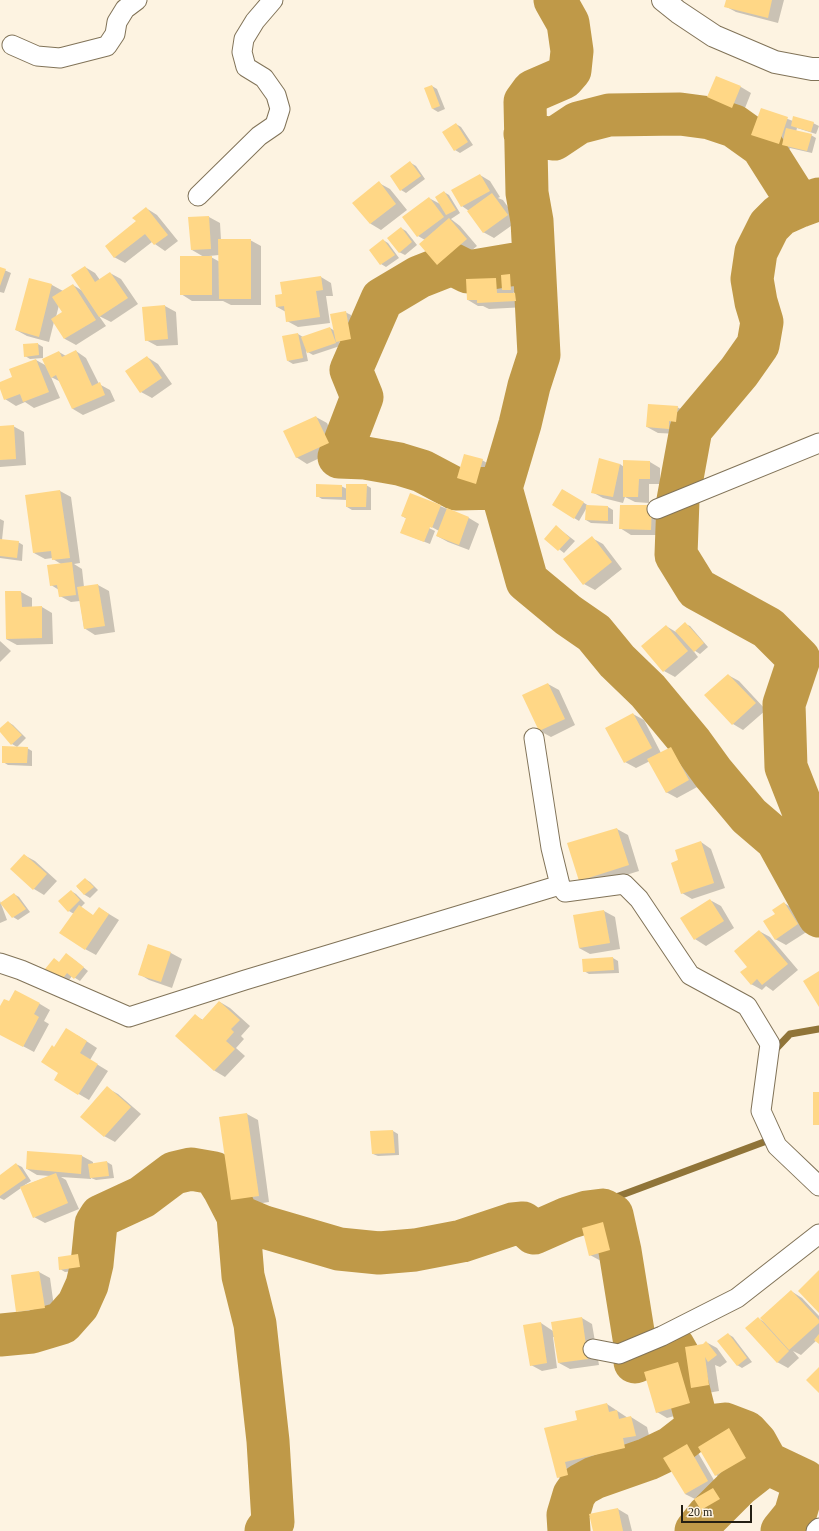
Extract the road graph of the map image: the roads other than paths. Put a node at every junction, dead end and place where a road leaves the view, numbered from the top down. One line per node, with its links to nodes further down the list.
1 (137, 0): 4 (street)
2 (273, 0): 6 (street)
3 (663, 0): 5 (street)
4 (12, 45)
5 (819, 69)
6 (198, 196)
7 (819, 443): 8 (street)
8 (657, 509)
9 (534, 738): 10 (street)
10 (560, 885): 11 (street); 12 (street)
11 (0, 963)
12 (819, 1186)
13 (819, 1234): 14 (street)
14 (593, 1349)
15 (819, 1528): 16 (street)
16 (816, 1531)

